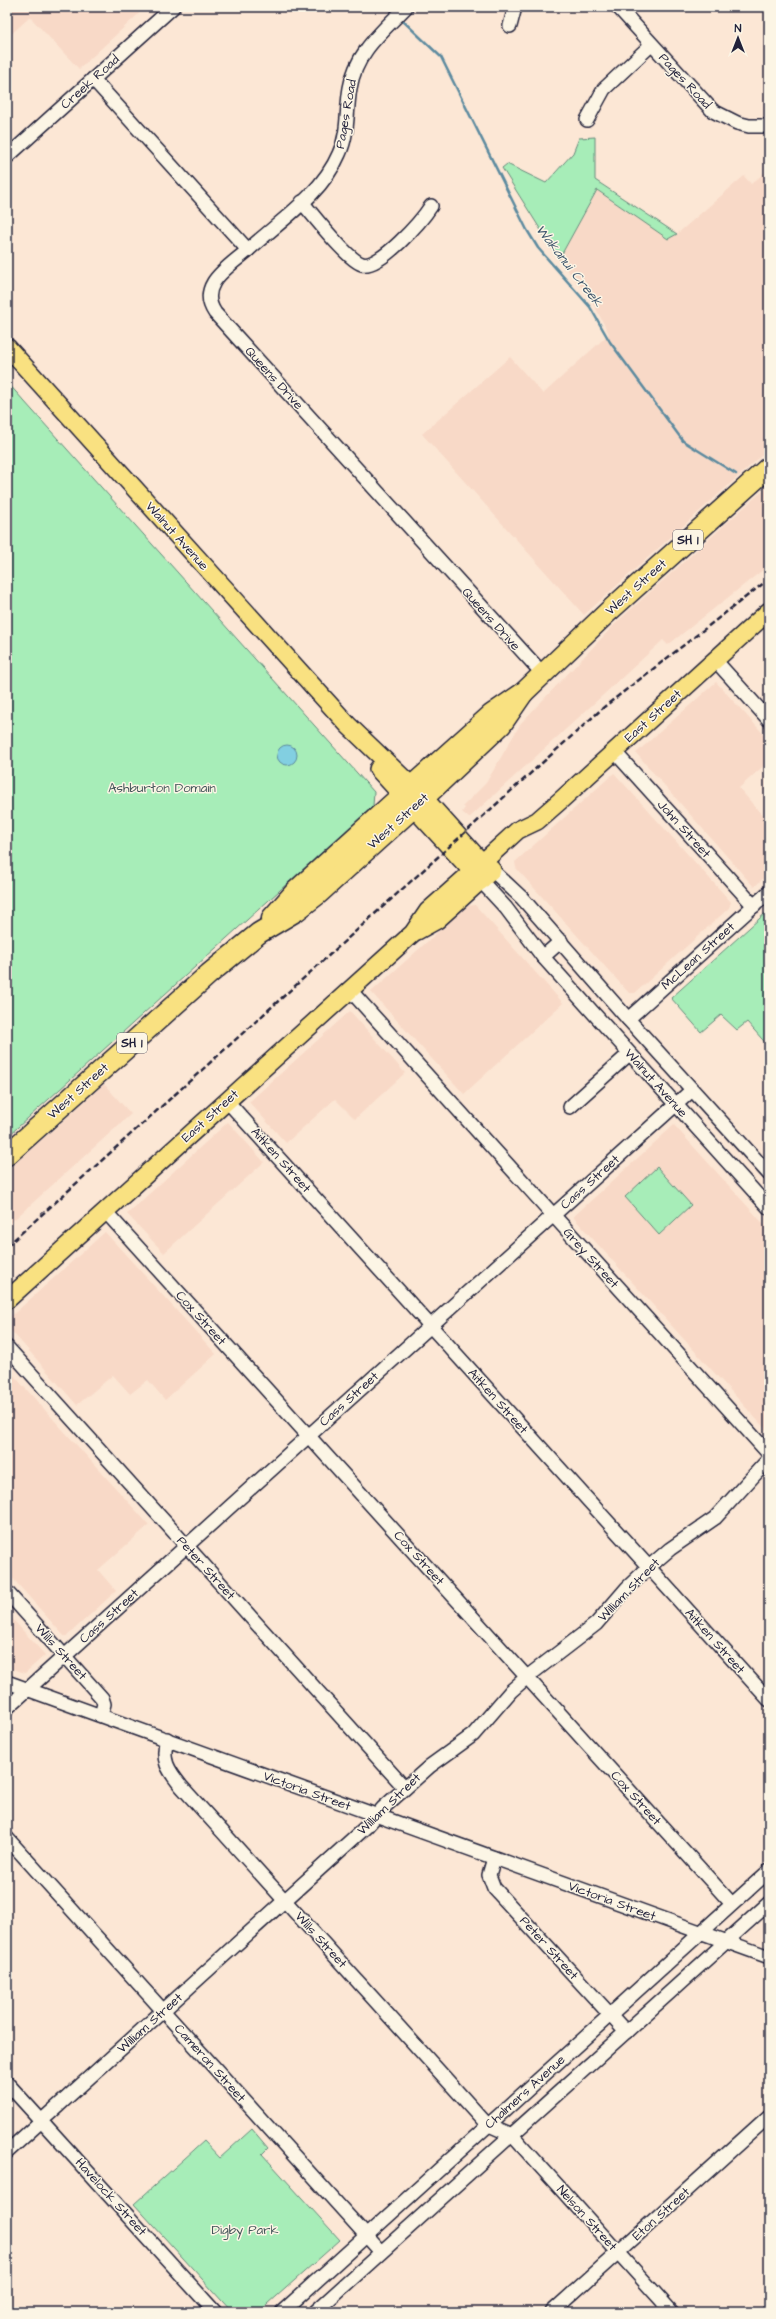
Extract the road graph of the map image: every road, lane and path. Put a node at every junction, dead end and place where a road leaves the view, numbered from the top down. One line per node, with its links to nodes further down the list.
1 (173, 7): 7 (street, Creek Road)
2 (515, 7): 5 (street)
3 (618, 7): 6 (street, Pages Road)
4 (400, 13): 11 (street, Pages Road)
5 (510, 26)
6 (651, 45): 8 (street); 9 (street, Pages Road)
7 (94, 79): 10 (street, Creek Road); 13 (street)
8 (587, 120)
9 (769, 126)
10 (7, 156)
11 (302, 202): 12 (street); 13 (street, Pages Road)
12 (431, 206)
13 (248, 250): 18 (street, Queens Drive)
14 (7, 347): 21 (main road, Walnut Avenue)
15 (769, 467): 18 (highway, West Street / SH 1)
16 (769, 611): 17 (main road, East Street)
17 (715, 660): 19 (street); 20 (main road, East Street)
18 (543, 674): 21 (highway, West Street / SH 1)
19 (769, 720)
20 (614, 751): 22 (main road, East Street); 24 (street, John Street)
21 (413, 797): 22 (main road, Walnut Avenue); 34 (highway, West Street / SH 1)
22 (482, 871): 25 (street, Walnut Avenue); 26 (street, Walnut Avenue); 27 (main road, East Street)
23 (769, 892): 24 (street, McLean Street)
24 (754, 906): 28 (street, McLean Street)
25 (561, 941): 26 (street); 28 (street, Walnut Avenue)
26 (544, 958): 29 (street, Walnut Avenue)
27 (350, 990): 31 (main road, East Street); 38 (street, Grey Street)
28 (628, 1019): 30 (street, Walnut Avenue)
29 (629, 1054): 32 (street, Walnut Avenue); 33 (street)
30 (692, 1090): 32 (street, Cass Street); 35 (street, Walnut Avenue)
31 (227, 1101): 37 (main road, East Street); 40 (street, Aitken Street)
32 (675, 1105): 36 (street, Walnut Avenue); 38 (street, Cass Street)
33 (570, 1107)
34 (7, 1155)
35 (769, 1174)
36 (769, 1208)
37 (105, 1211): 39 (main road, East Street); 42 (street, Cox Street)
38 (553, 1215): 40 (street, Cass Street); 43 (street, Grey Street)
39 (7, 1300)
40 (430, 1326): 42 (street, Cass Street); 46 (street, Aitken Street)
41 (7, 1347): 45 (street, Peter Street)
42 (308, 1436): 45 (street, Cass Street); 49 (street, Cox Street)
43 (769, 1454)
44 (769, 1459): 46 (street, William Street)
45 (186, 1546): 48 (street, Cass Street); 56 (street, Peter Street)
46 (649, 1567): 49 (street, William Street); 52 (street, Aitken Street)
47 (7, 1592): 48 (street, Wills Street)
48 (65, 1656): 51 (street, Cass Street); 54 (street, Wills Street)
49 (527, 1677): 56 (street, William Street); 63 (street, Cox Street)
50 (7, 1682): 51 (street, Victoria Street)
51 (28, 1689): 53 (street, Cass Street); 54 (street, Victoria Street)
52 (769, 1700)
53 (7, 1708)
54 (101, 1715): 55 (street, Victoria Street)
55 (167, 1739): 57 (street, Victoria Street); 61 (street, Wills Street)
56 (405, 1788): 57 (street, William Street)
57 (377, 1816): 59 (street, Victoria Street); 61 (street, William Street)
58 (7, 1838): 67 (street, Cameron Street)
59 (494, 1858): 64 (street, Victoria Street); 68 (street, Peter Street)
60 (769, 1872): 63 (street, Chalmers Avenue)
61 (285, 1901): 67 (street, William Street); 73 (street, Wills Street)
62 (769, 1903): 65 (street, Chalmers Avenue)
63 (732, 1904): 64 (street, Chalmers Avenue)
64 (701, 1933): 65 (street, Victoria Street); 68 (street, Chalmers Avenue)
65 (723, 1941): 66 (street, Victoria Street); 69 (street, Chalmers Avenue)
66 (769, 1957)
67 (163, 2011): 72 (street, William Street); 76 (street, Cameron Street)
68 (610, 2015): 69 (street, Peter Street); 73 (street, Chalmers Avenue)
69 (626, 2032): 74 (street, Chalmers Avenue)
70 (7, 2082): 72 (street, Havelock Street)
71 (769, 2116): 78 (street, Eton Street)
72 (42, 2121): 75 (street, William Street); 79 (street, Havelock Street)
73 (493, 2127): 74 (street, Nelson Street); 76 (street, Chalmers Avenue)
74 (512, 2135): 77 (street, Chalmers Avenue); 78 (street, Nelson Street)
75 (7, 2152)
76 (367, 2236): 77 (street, Cameron Street); 80 (street, Chalmers Avenue)
77 (381, 2252): 81 (street, Chalmers Avenue)
78 (618, 2252): 82 (street, Eton Street); 83 (street, Nelson Street)
79 (215, 2312)
80 (282, 2312)
81 (315, 2312)
82 (552, 2312)
83 (672, 2312)

